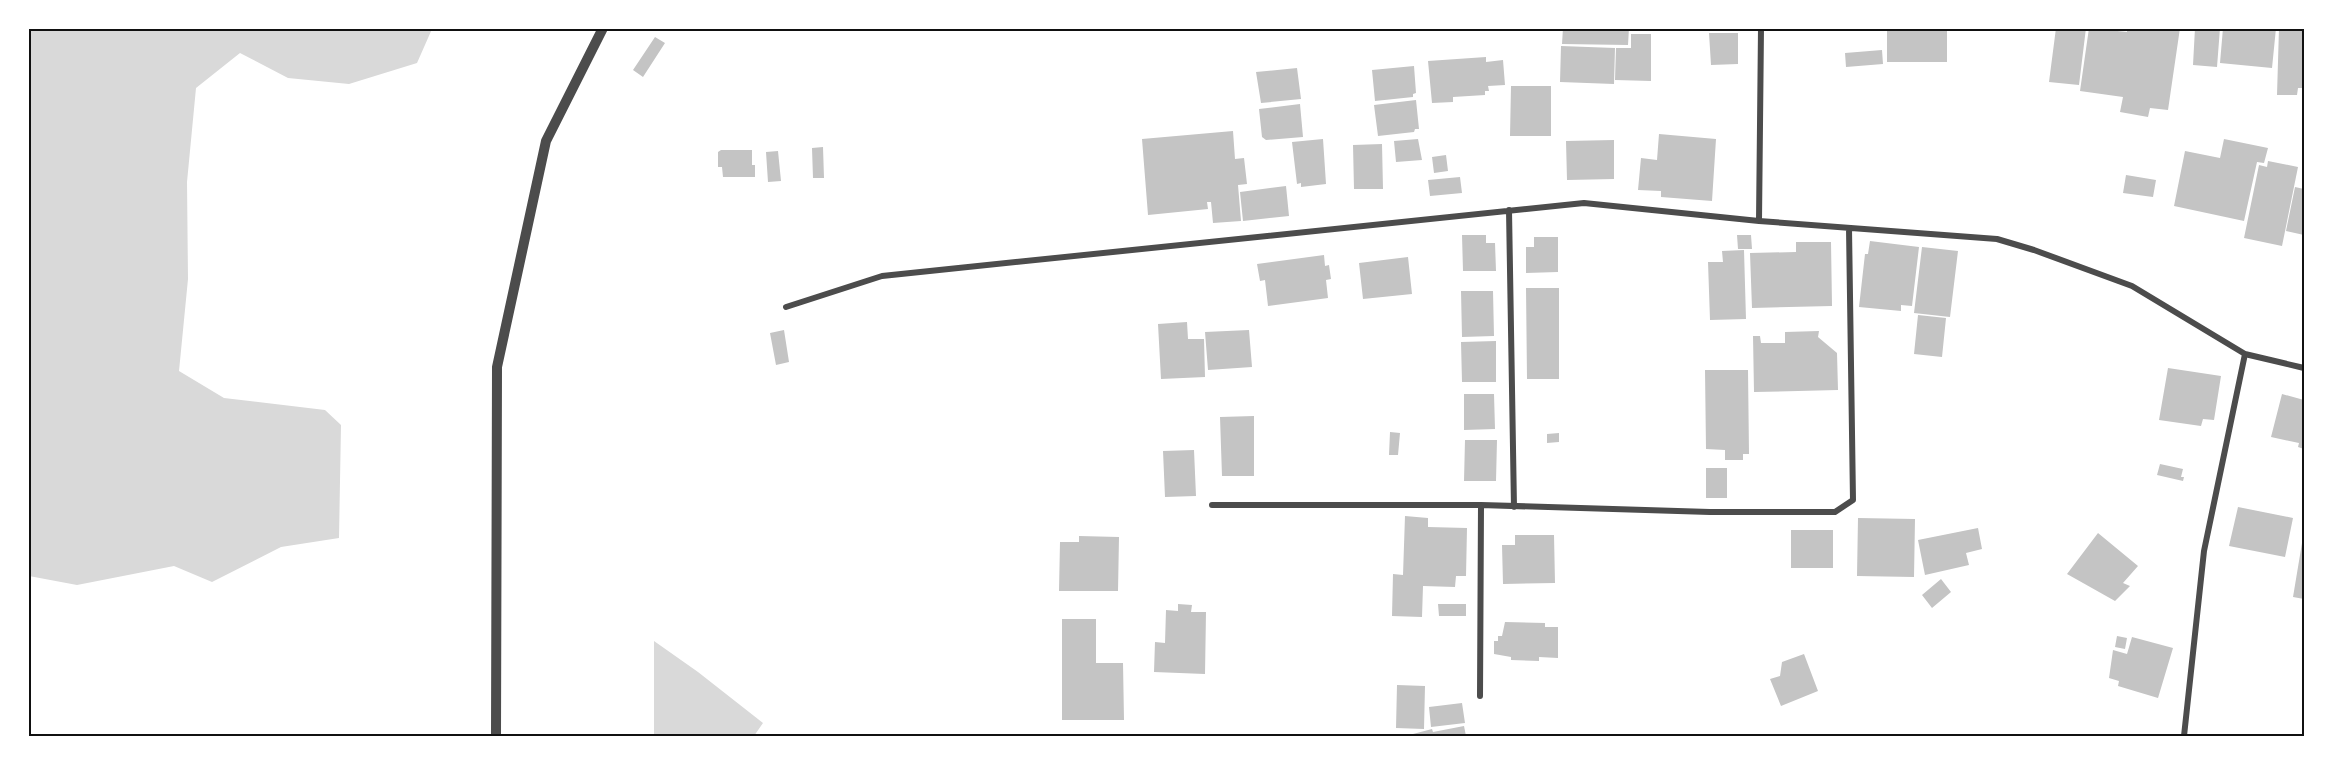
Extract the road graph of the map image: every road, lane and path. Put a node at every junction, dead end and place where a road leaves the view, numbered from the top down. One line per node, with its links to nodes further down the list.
1 (603, 28): 13 (street)
2 (1761, 28): 4 (street)
3 (1509, 210): 4 (street); 6 (street); 11 (street)
4 (1760, 221): 5 (street)
5 (1849, 228): 7 (street); 11 (street)
6 (786, 307)
7 (2245, 354): 8 (street); 14 (street)
8 (2304, 368)
9 (1212, 505): 10 (street)
10 (1481, 505): 11 (street); 12 (street)
11 (1514, 507)
12 (1480, 696)
13 (496, 736)
14 (2184, 736)

